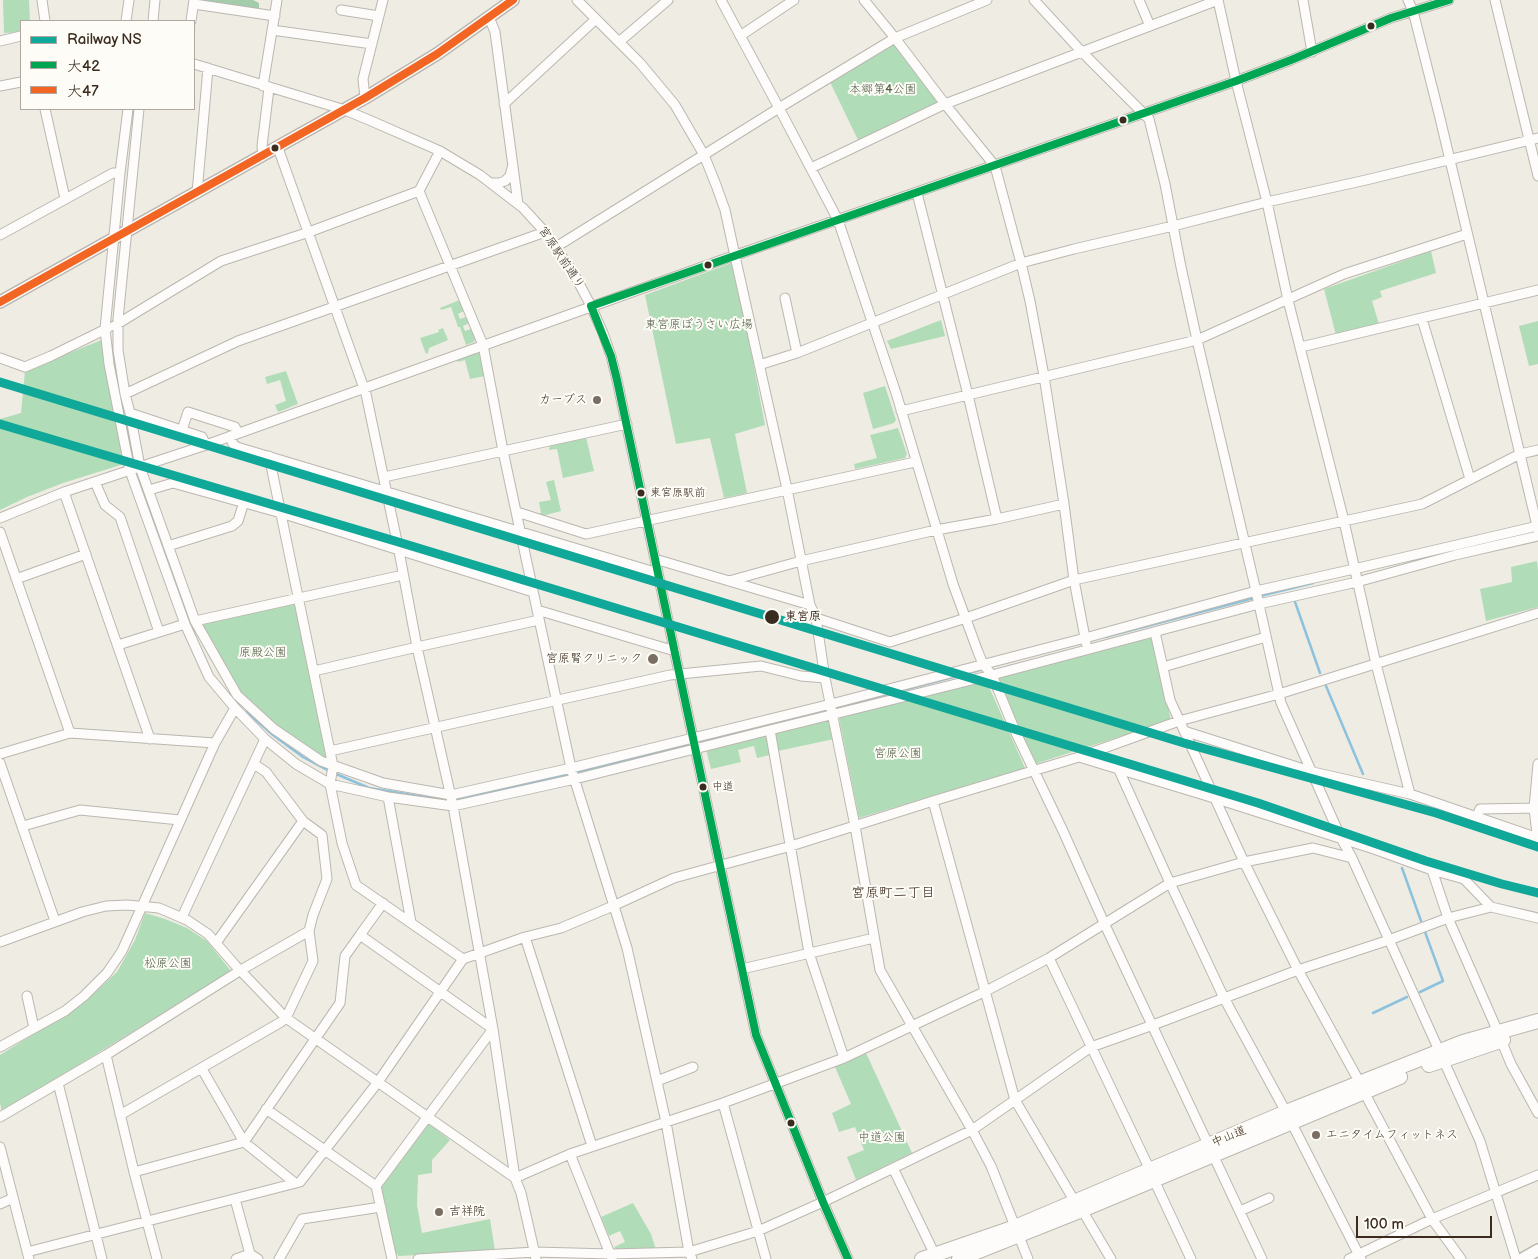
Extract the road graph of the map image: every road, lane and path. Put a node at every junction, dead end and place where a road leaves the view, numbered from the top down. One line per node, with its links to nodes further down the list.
1 (42, 0): 27 (street)
2 (129, 0): 28 (street)
3 (155, 0): 29 (street)
4 (277, 0): 23 (street)
5 (383, 0): 24 (street)
6 (512, 0): 25 (main road)
7 (577, 0): 26 (street)
8 (668, 0): 37 (street)
9 (721, 0): 34 (street)
10 (794, 0): 34 (street)
11 (864, 0): 35 (street)
12 (987, 0): 35 (street)
13 (1034, 0): 39 (street)
14 (1139, 0): 31 (street)
15 (1218, 0): 31 (street); 43 (street)
16 (1303, 0): 40 (street)
17 (1408, 0): 22 (street)
18 (1449, 0): 22 (street)
19 (1495, 0): 56 (street)
20 (194, 2): 23 (street); 30 (street)
21 (341, 10): 24 (street)
22 (1412, 11): 40 (street); 61 (street)
23 (275, 16): 32 (street)
24 (379, 16): 38 (street)
25 (489, 17): 47 (main road); 48 (street)
26 (596, 19): 37 (street); 48 (street)
27 (45, 20)
28 (126, 20)
29 (153, 20)
30 (192, 20)
31 (1150, 26): 39 (street)
32 (272, 30): 38 (street); 46 (street)
33 (20, 36): 36 (street)
34 (740, 36): 50 (street)
35 (895, 38): 49 (street); 50 (street)
36 (0, 41)
37 (619, 42): 59 (street)
38 (372, 44): 47 (street)
39 (1082, 52): 49 (street); 55 (street)
40 (1312, 52): 43 (street)
41 (195, 64): 42 (street, 宮原駅前通り)
42 (208, 68): 46 (street, 宮原駅前通り); 69 (street)
43 (1236, 81): 55 (street); 72 (street)
44 (20, 82): 45 (street)
45 (0, 86)
46 (266, 87): 54 (street, 宮原駅前通り); 60 (street)
47 (365, 98): 54 (main road)
48 (504, 104): 62 (street)
49 (945, 104): 63 (street); 64 (street)
50 (779, 108): 59 (street); 64 (street)
51 (45, 110): 71 (street)
52 (128, 110): 65 (street)
53 (139, 110): 76 (street)
54 (345, 110): 57 (main road); 58 (street, 宮原駅前通り)
55 (1144, 114): 63 (street); 75 (street)
56 (1534, 139): 61 (street); 66 (street)
57 (278, 148): 60 (main road); 77 (street)
58 (440, 151): 67 (street, 宮原駅前通り); 68 (street)
59 (704, 155): 82 (street); 83 (street)
60 (263, 156): 69 (main road)
61 (1450, 160): 72 (street); 79 (street)
62 (513, 166): 67 (street); 73 (street)
63 (995, 166): 70 (street); 84 (street)
64 (811, 168): 74 (street)
65 (120, 173): 71 (street); 81 (street)
66 (1538, 176)
67 (490, 183): 73 (street, 宮原駅前通り)
68 (418, 191): 77 (street); 85 (street)
69 (197, 193): 76 (main road)
70 (917, 193): 74 (street); 87 (street)
71 (66, 198): 80 (street)
72 (1267, 202): 75 (street); 89 (street)
73 (518, 204): 78 (street, 宮原駅前通り)
74 (838, 220): 83 (street); 95 (street)
75 (1173, 226): 84 (street); 97 (street)
76 (128, 230): 81 (main road); 96 (street)
77 (309, 232): 93 (street); 96 (street)
78 (546, 232): 82 (street, 宮原駅前通り); 85 (street)
79 (1467, 234): 89 (street); 91 (street)
80 (0, 235)
81 (115, 238): 90 (main road); 96 (street)
82 (556, 246): 92 (street, 宮原駅前通り)
83 (735, 256): 92 (street); 102 (street)
84 (1021, 263): 87 (street); 103 (street)
85 (450, 266): 93 (street); 98 (street)
86 (1538, 290): 91 (street)
87 (942, 294): 95 (street); 106 (street)
88 (785, 298): 100 (street)
89 (1288, 300): 97 (street); 99 (street)
90 (0, 302)
91 (1485, 303): 94 (street); 115 (street)
92 (591, 306): 98 (street); 109 (street, 宮原駅前通り)
93 (335, 307): 104 (street); 105 (street)
94 (1422, 319): 99 (street); 121 (street)
95 (872, 322): 100 (street); 107 (street)
96 (111, 327): 101 (street); 105 (street); 119 (street)
97 (1197, 340): 103 (street); 141 (street)
98 (483, 345): 104 (street); 114 (street)
99 (1301, 347): 134 (street)
100 (797, 353): 102 (street)
101 (0, 358)
102 (759, 366): 123 (street)
103 (1044, 376): 106 (street); 128 (street)
104 (365, 388): 111 (street); 120 (street)
105 (125, 394): 108 (street)
106 (968, 395): 107 (street); 133 (street)
107 (901, 411): 117 (street)
108 (130, 414): 110 (street); 118 (street)
109 (627, 424): 114 (street); 132 (street, 宮原駅前通り)
110 (182, 430): 111 (street); 112 (street)
111 (234, 434): 112 (street); 116 (street)
112 (206, 445): 118 (street)
113 (1538, 450): 115 (street)
114 (503, 451): 120 (street); 129 (street)
115 (1520, 454): 121 (street); 135 (street)
116 (269, 456): 126 (street); 130 (street)
117 (915, 462): 123 (street); 136 (street)
118 (140, 467): 119 (street); 124 (street)
119 (130, 471): 122 (street); 163 (street)
120 (384, 477): 126 (street)
121 (1470, 480): 134 (street)
122 (95, 482): 125 (street); 164 (street)
123 (787, 489): 132 (street); 146 (street)
124 (149, 490): 127 (street); 142 (street)
125 (64, 492): 131 (street); 144 (street)
126 (387, 492): 139 (street); 143 (street)
127 (244, 502): 130 (street); 142 (street)
128 (1064, 504): 133 (street); 152 (street)
129 (517, 512): 132 (street); 139 (street)
130 (281, 513): 143 (street); 154 (street)
131 (0, 518)
132 (647, 520): 145 (street, 宮原駅前通り)
133 (996, 520): 136 (street)
134 (1344, 521): 141 (street); 149 (street)
135 (1538, 526): 137 (street); 149 (street)
136 (936, 530): 146 (street); 160 (street)
137 (1538, 530)
138 (0, 532): 150 (street)
139 (522, 533): 147 (street); 153 (street)
140 (1538, 536): 149 (street)
141 (1245, 543): 152 (street); 155 (street)
142 (168, 546): 162 (street)
143 (399, 551): 148 (street); 153 (street)
144 (86, 554): 150 (street); 168 (street)
145 (656, 559): 147 (street, 宮原駅前通り); 151 (street)
146 (801, 561): 151 (street); 156 (street)
147 (658, 572): 170 (street, 宮原駅前通り)
148 (403, 575): 154 (street); 169 (street)
149 (1355, 575): 155 (street); 155 (street); 172 (street)
150 (16, 579): 186 (street)
151 (729, 580): 156 (street)
152 (1074, 580): 160 (street); 167 (street)
153 (534, 592): 157 (street)
154 (299, 598): 162 (street); 174 (street)
155 (1258, 598): 165 (street); 166 (street); 167 (street)
156 (810, 606): 159 (street)
157 (537, 610): 161 (street); 170 (street)
158 (1538, 613): 172 (street)
159 (816, 618): 160 (street); 177 (street)
160 (966, 618): 171 (street)
161 (539, 620): 169 (street); 179 (street)
162 (195, 621): 202 (street)
163 (185, 624): 164 (street); 180 (street)
164 (159, 632): 168 (street)
165 (1155, 632): 167 (street); 173 (street)
166 (1266, 637): 173 (street); 178 (street)
167 (1086, 644): 171 (street); 176 (street)
168 (118, 645): 188 (street)
169 (417, 647): 174 (street); 183 (street)
170 (675, 651): 175 (street, 宮原駅前通り)
171 (984, 664): 176 (street); 181 (street)
172 (1376, 664): 178 (street); 204 (street)
173 (1163, 667): 182 (street)
174 (314, 671): 192 (street)
175 (680, 674): 177 (street); 179 (street); 187 (street, 宮原駅前通り)
176 (991, 674): 181 (street); 200 (street)
177 (825, 678): 181 (street)
178 (1279, 694): 182 (street); 201 (street)
179 (556, 700): 183 (street); 198 (street)
180 (235, 708): 189 (street); 190 (street)
181 (832, 709): 184 (street); 187 (street); 214 (street)
182 (1180, 721): 185 (street); 194 (street)
183 (436, 728): 192 (street); 207 (street)
184 (770, 730): 191 (street); 218 (street)
185 (1184, 732): 201 (street); 206 (street)
186 (70, 733): 188 (street); 193 (street)
187 (693, 738): 191 (street, 宮原駅前通り); 198 (street)
188 (150, 739): 190 (street)
189 (265, 739): 196 (street); 202 (street)
190 (215, 743): 211 (street)
191 (695, 749): 203 (street); 221 (street, 宮原駅前通り)
192 (330, 751): 202 (street)
193 (0, 754)
194 (1079, 757): 199 (street); 200 (street)
195 (0, 763): 213 (street)
196 (254, 764): 212 (street); 228 (street)
197 (1538, 764): 209 (street)
198 (572, 768): 203 (street); 207 (street)
199 (1118, 768): 206 (street); 223 (street)
200 (1034, 771): 208 (street); 233 (street)
201 (1313, 772): 204 (street); 215 (street)
202 (332, 774): 205 (street); 207 (street); 224 (street)
203 (575, 779): 207 (street); 226 (street)
204 (1410, 794): 210 (street)
205 (388, 797): 207 (street); 232 (street)
206 (1214, 798): 215 (street); 220 (street)
207 (452, 800): 241 (street)
208 (933, 801): 214 (street); 248 (street)
209 (1536, 808): 210 (street); 216 (street)
210 (1477, 816): 216 (street)
211 (180, 820): 213 (street); 225 (street)
212 (303, 821): 234 (street); 240 (street)
213 (23, 826): 231 (street)
214 (855, 826): 218 (street); 237 (street)
215 (1341, 838): 219 (street); 222 (street)
216 (1538, 838): 217 (street)
217 (1538, 843)
218 (791, 846): 221 (street); 242 (street)
219 (1352, 858): 220 (street); 238 (street)
220 (1244, 862): 223 (street); 247 (street)
221 (720, 865): 226 (street); 246 (street, 宮原駅前通り)
222 (1432, 870): 227 (street); 229 (street)
223 (1170, 883): 233 (street); 251 (street)
224 (383, 903): 232 (street); 235 (street)
225 (141, 906): 228 (street); 231 (street); 256 (street)
226 (613, 906): 236 (street); 268 (street)
227 (1491, 908): 229 (street); 230 (street)
228 (182, 918): 240 (street)
229 (1448, 918): 238 (street); 259 (street)
230 (1538, 918)
231 (55, 921): 239 (street)
232 (411, 922): 243 (street)
233 (1105, 925): 244 (street); 254 (street)
234 (308, 931): 245 (street); 252 (street)
235 (360, 935): 249 (street); 260 (street)
236 (524, 937): 241 (street); 284 (street)
237 (874, 938): 242 (street); 255 (street)
238 (1389, 940): 247 (street); 264 (street)
239 (0, 942)
240 (216, 943): 245 (street)
241 (479, 953): 243 (street); 257 (street)
242 (810, 953): 246 (street); 265 (street)
243 (463, 958): 249 (street)
244 (1049, 958): 248 (street); 261 (street)
245 (241, 970): 252 (street); 263 (street)
246 (742, 970): 271 (street, 宮原駅前通り)
247 (1298, 970): 251 (street); 272 (street)
248 (986, 991): 255 (street); 273 (street)
249 (440, 992): 257 (street); 269 (street)
250 (27, 996): 256 (street)
251 (1224, 998): 254 (street); 280 (street)
252 (286, 1018): 260 (street); 267 (street)
253 (1538, 1021): 259 (highway, 中山道)
254 (1153, 1025): 261 (street); 287 (street)
255 (912, 1026): 265 (street); 282 (street)
256 (34, 1028): 262 (street)
257 (493, 1030): 278 (street); 293 (street)
258 (1538, 1031): 259 (highway, 中山道)
259 (1500, 1036): 264 (highway, 中山道); 276 (street)
260 (316, 1039): 269 (street); 275 (street)
261 (1091, 1046): 273 (street); 291 (street)
262 (0, 1047)
263 (106, 1055): 270 (street); 277 (street)
264 (1441, 1055): 272 (highway, 中山道); 296 (street)
265 (844, 1058): 271 (street)
266 (693, 1067): 268 (street)
267 (202, 1069): 277 (street); 283 (street)
268 (657, 1081): 281 (street)
269 (378, 1082): 278 (street); 286 (street)
270 (58, 1083): 279 (street); 309 (street)
271 (776, 1085): 274 (street); 300 (street, 宮原駅前通り)
272 (1362, 1087): 280 (highway, 中山道); 305 (street)
273 (1015, 1100): 282 (street); 302 (street)
274 (723, 1103): 281 (street); 307 (street)
275 (266, 1110): 283 (street); 286 (street)
276 (1538, 1113)
277 (120, 1116): 290 (street)
278 (427, 1116): 293 (street); 295 (street)
279 (0, 1117)
280 (1288, 1118): 287 (highway, 中山道); 318 (street)
281 (666, 1122): 284 (street); 314 (street)
282 (972, 1130): 289 (street); 308 (street)
283 (244, 1142): 290 (street); 294 (street)
284 (592, 1146): 288 (street)
285 (0, 1147): 297 (street)
286 (324, 1150): 294 (street); 295 (street)
287 (1211, 1150): 291 (highway, 中山道); 304 (street)
288 (570, 1154): 293 (street); 316 (street)
289 (893, 1168): 300 (street); 317 (street)
290 (134, 1172): 306 (street)
291 (1152, 1175): 302 (highway, 中山道); 330 (street)
292 (1538, 1175): 296 (street)
293 (515, 1178): 313 (street)
294 (295, 1183): 299 (street)
295 (376, 1186): 303 (street)
296 (1495, 1192): 305 (street); 334 (street)
297 (13, 1198): 301 (street); 311 (street)
298 (1269, 1198): 304 (street)
299 (234, 1199): 306 (street); 312 (street)
300 (823, 1202): 307 (street); 326 (street, 宮原駅前通り)
301 (0, 1204)
302 (1078, 1206): 308 (highway, 中山道); 329 (street)
303 (381, 1207): 322 (street); 323 (street)
304 (1240, 1211): 331 (street)
305 (1432, 1219): 318 (street); 333 (street)
306 (147, 1222): 309 (street); 320 (street)
307 (758, 1231): 314 (street); 325 (street)
308 (1017, 1231): 317 (highway, 中山道); 327 (highway, 中山道); 328 (street)
309 (95, 1234): 311 (street); 319 (street)
310 (1538, 1250): 335 (main road)
311 (28, 1255)
312 (254, 1256): 321 (street)
313 (536, 1256): 315 (street); 316 (street)
314 (691, 1256): 316 (street)
315 (480, 1257): 324 (street)
316 (612, 1257)
317 (928, 1257)
318 (1360, 1257): 332 (street)
319 (102, 1259)
320 (157, 1259)
321 (236, 1259)
322 (279, 1259)
323 (392, 1259)
324 (418, 1259)
325 (766, 1259)
326 (848, 1259)
327 (959, 1259)
328 (1028, 1259)
329 (1111, 1259)
330 (1191, 1259)
331 (1262, 1259)
332 (1348, 1259)
333 (1462, 1259)
334 (1516, 1259)
335 (1522, 1259)

